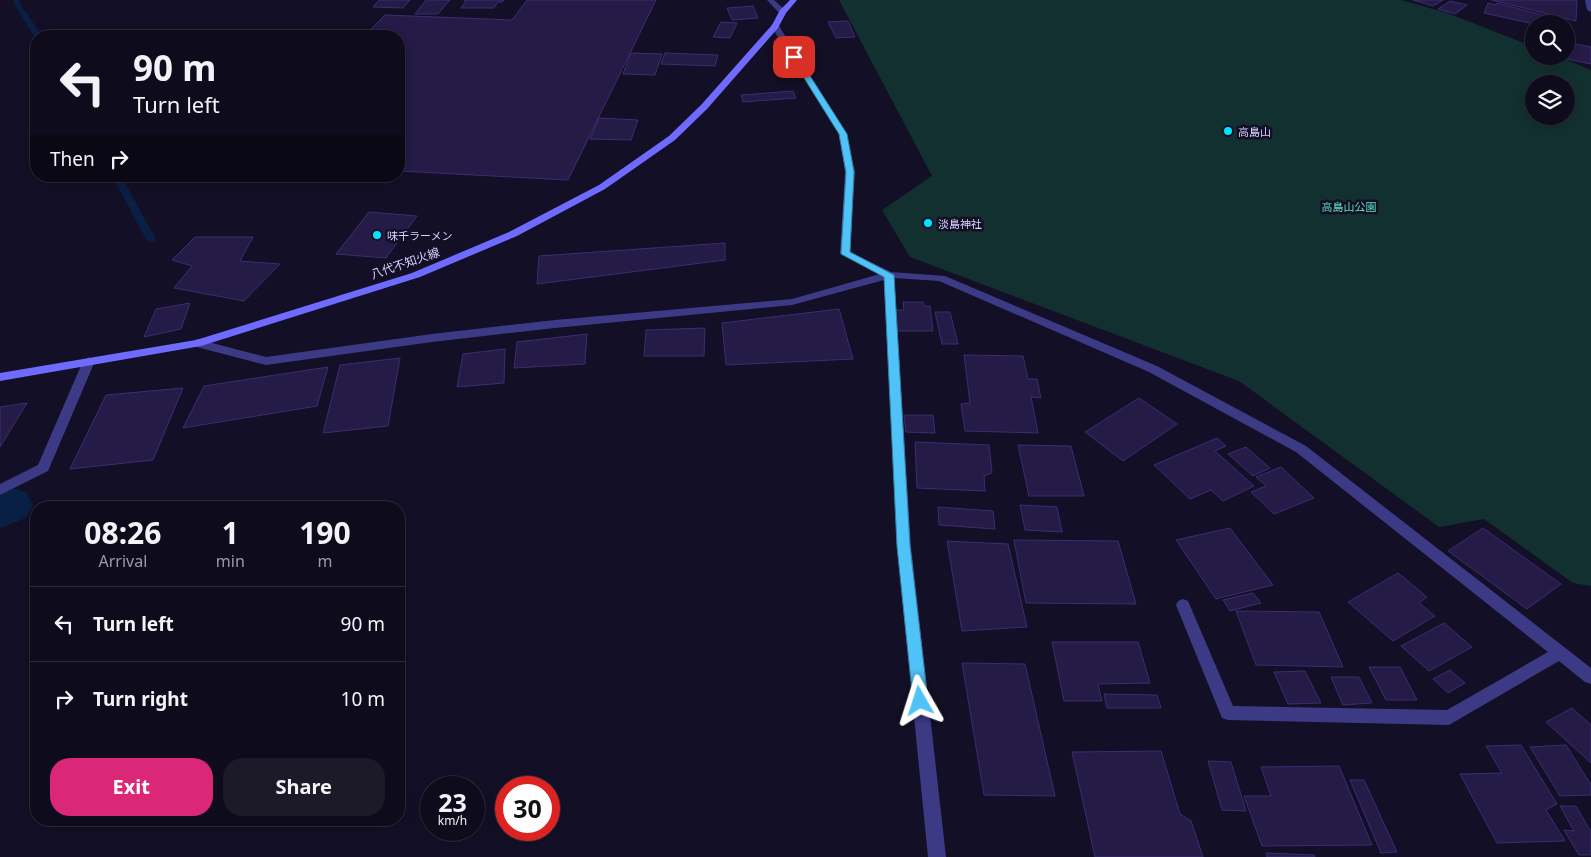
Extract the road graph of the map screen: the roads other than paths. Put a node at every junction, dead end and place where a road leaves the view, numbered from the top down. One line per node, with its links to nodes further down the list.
1 (770, 0): 5 (street)
2 (794, 0): 5 (main road, 八代不知火線)
3 (1588, 0): 4 (street)
4 (1591, 10)
5 (783, 12): 6 (main road, 八代不知火線)
6 (775, 26): 7 (street); 8 (main road, 八代不知火線)
7 (889, 275): 8 (street); 13 (street); 15 (street)
8 (197, 342): 9 (main road, 八代不知火線)
9 (89, 360): 10 (main road, 八代不知火線); 11 (street)
10 (0, 377)
11 (0, 490)
12 (1183, 605): 13 (street)
13 (1560, 652): 14 (street)
14 (1591, 676)
15 (937, 857)

